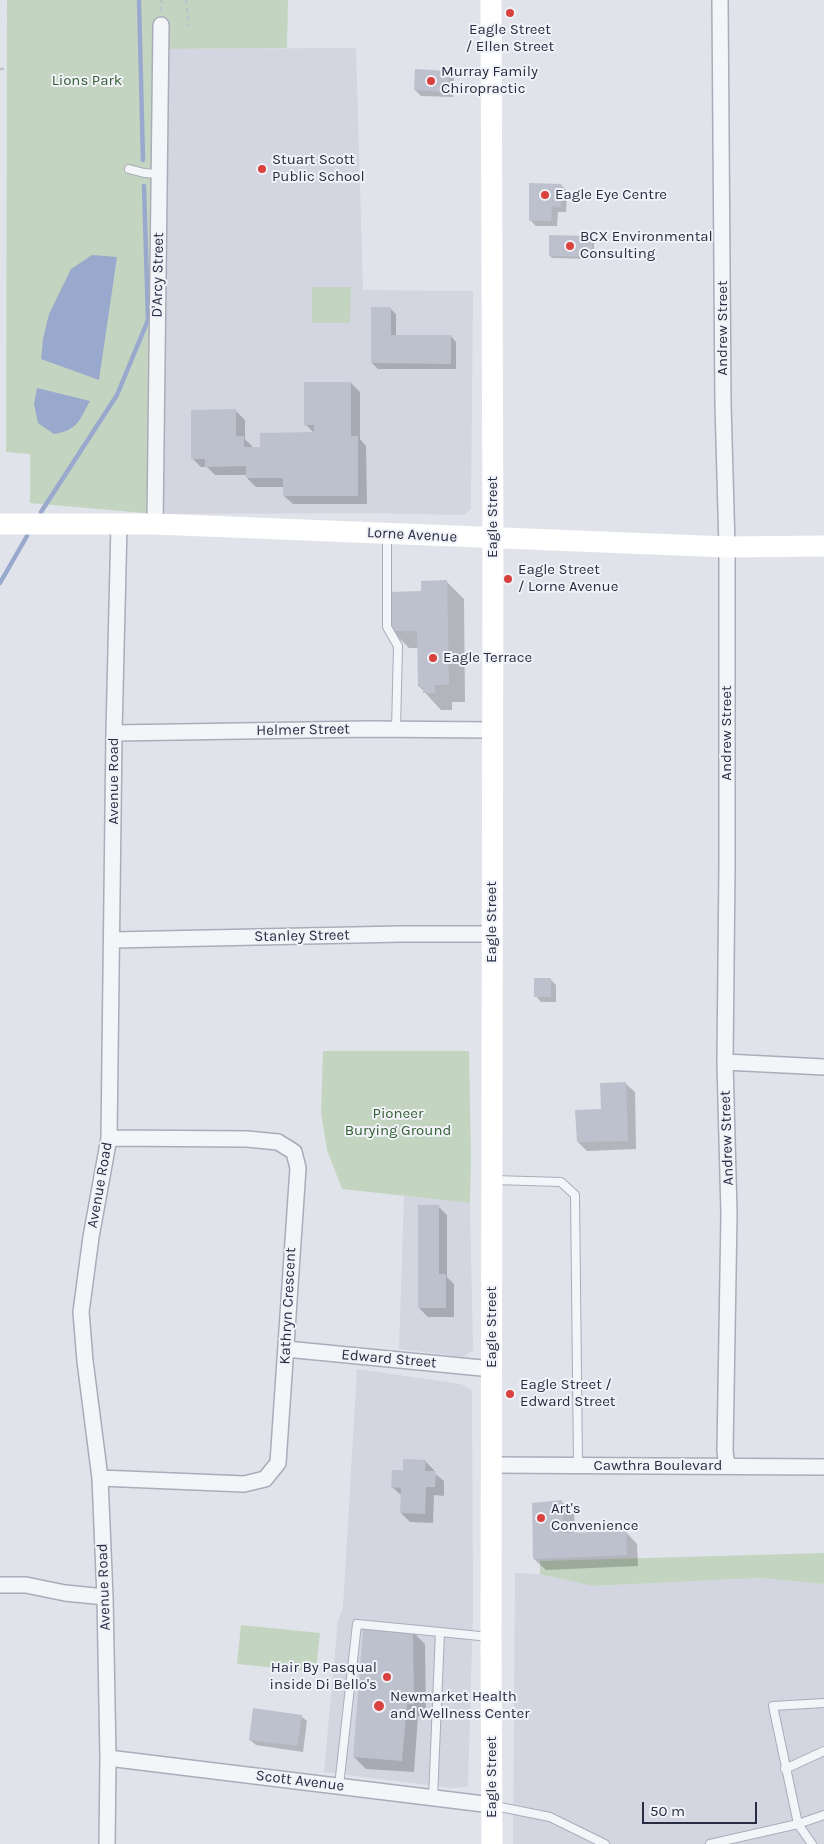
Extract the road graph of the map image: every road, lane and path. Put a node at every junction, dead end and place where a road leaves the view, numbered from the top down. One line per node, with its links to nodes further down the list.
1 (186, 0): 5 (path)
2 (491, 0): 14 (main road, Eagle Street)
3 (720, 0): 16 (street, Andrew Street)
4 (161, 25): 9 (street, D'Arcy Street)
5 (188, 26)
6 (0, 69): 7 (path)
7 (7, 69)
8 (129, 169): 9 (lane)
9 (159, 174): 12 (street, D'Arcy Street)
10 (0, 524): 11 (main road, Lorne Avenue)
11 (120, 524): 12 (main road, Lorne Avenue); 19 (street, Avenue Road)
12 (155, 524): 13 (main road, Lorne Avenue)
13 (388, 534): 14 (main road, Lorne Avenue); 17 (lane)
14 (494, 538): 16 (main road, Lorne Avenue); 18 (main road, Eagle Street)
15 (824, 546): 16 (main road, Lorne Avenue)
16 (727, 547): 22 (street, Andrew Street)
17 (396, 729): 18 (street, Helmer Street); 19 (street, Helmer Street)
18 (492, 730): 20 (main road, Eagle Street)
19 (114, 734): 21 (street, Avenue Road)
20 (491, 934): 21 (street, Stanley Street); 25 (main road, Eagle Street)
21 (113, 940): 24 (street, Avenue Road)
22 (725, 1062): 23 (street); 30 (street, Andrew Street)
23 (824, 1068)
24 (109, 1138): 26 (street, Kathryn Crescent); 32 (street, Avenue Road)
25 (492, 1180): 27 (main road, Eagle Street); 29 (lane)
26 (286, 1349): 27 (street, Edward Street); 32 (street, Kathryn Crescent)
27 (492, 1369): 28 (main road, Eagle Street)
28 (491, 1465): 29 (street, Cawthra Boulevard); 36 (main road, Eagle Street)
29 (578, 1465): 30 (street, Cawthra Boulevard)
30 (727, 1466): 31 (street, Cawthra Boulevard)
31 (824, 1467)
32 (100, 1478): 34 (street, Avenue Road)
33 (0, 1585): 34 (street)
34 (105, 1597): 39 (street, Avenue Road)
35 (440, 1632): 36 (lane); 41 (lane); 42 (lane)
36 (490, 1637): 43 (main road, Eagle Street)
37 (824, 1703): 40 (lane)
38 (824, 1751): 40 (lane)
39 (108, 1758): 41 (street, Scott Avenue); 47 (street, Avenue Road)
40 (785, 1769): 45 (lane)
41 (339, 1786): 42 (street, Scott Avenue)
42 (433, 1798): 43 (street, Scott Avenue)
43 (492, 1805): 48 (main road, Eagle Street); 49 (lane)
44 (824, 1815): 45 (lane)
45 (798, 1824): 46 (lane); 51 (lane)
46 (749, 1841): 50 (lane)
47 (107, 1844)
48 (492, 1844)
49 (605, 1844)
50 (710, 1844)
51 (812, 1844)

